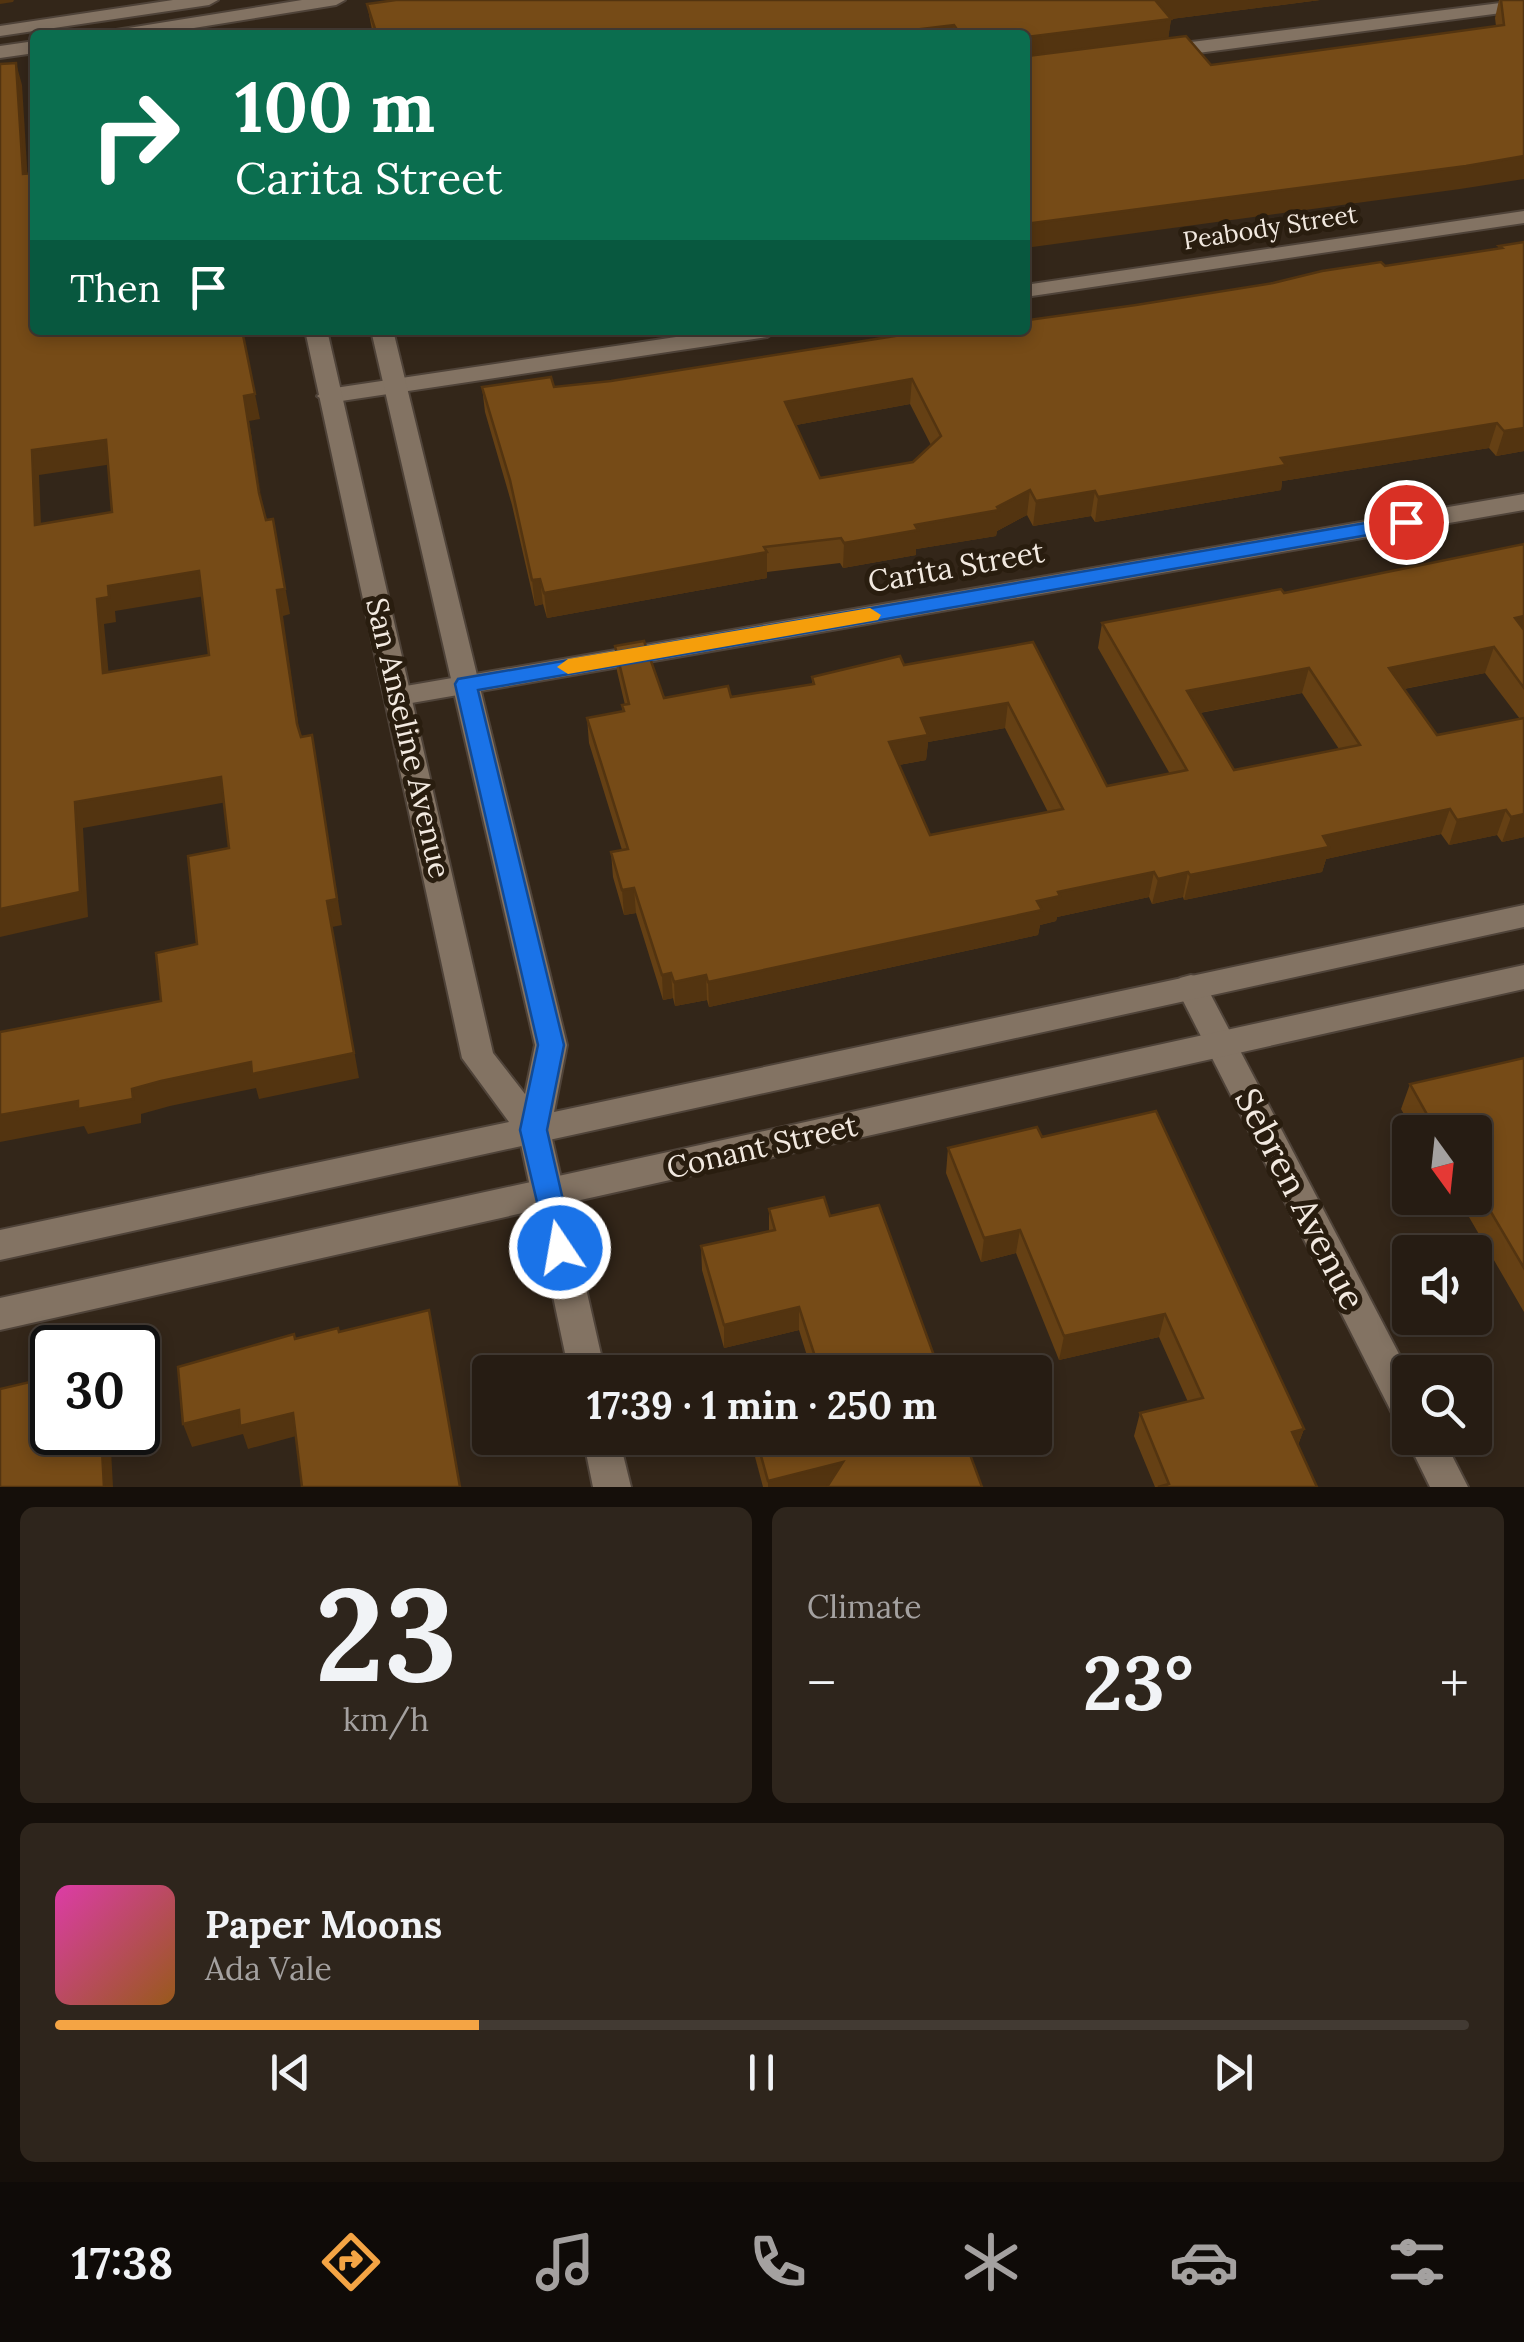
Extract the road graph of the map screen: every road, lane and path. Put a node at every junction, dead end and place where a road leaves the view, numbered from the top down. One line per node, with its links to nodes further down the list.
1 (209, 0): 8 (street)
2 (336, 0): 3 (street)
3 (280, 4): 5 (street); 7 (street)
4 (1524, 5): 11 (street)
5 (240, 8): 6 (street)
6 (139, 30)
7 (291, 30)
8 (0, 31)
9 (30, 48): 10 (street)
10 (0, 52)
11 (1140, 54)
12 (1524, 216): 13 (street, Peabody Street)
13 (1030, 290)
14 (317, 335): 18 (street, San Anseline Avenue)
15 (383, 335): 17 (street, San Anseline Avenue)
16 (734, 335): 17 (street)
17 (396, 386): 18 (street); 20 (street, San Anseline Avenue)
18 (328, 396): 21 (street, San Anseline Avenue)
19 (1524, 502): 20 (street, Carita Street)
20 (466, 684): 21 (street, Carita Street); 26 (street, San Anseline Avenue)
21 (400, 696): 26 (street, San Anseline Avenue)
22 (1524, 916): 24 (street)
23 (1524, 977): 25 (street, Conant Street)
24 (1191, 988): 25 (street, Sebren Avenue); 26 (street)
25 (1220, 1045): 27 (street, Conant Street); 31 (street, Sebren Avenue)
26 (534, 1130): 27 (street, San Anseline Avenue); 28 (street)
27 (548, 1194): 29 (street, Conant Street); 30 (street, San Anseline Avenue)
28 (0, 1245)
29 (0, 1314)
30 (583, 1355)
31 (1392, 1376)
32 (605, 1455): 34 (street)
33 (1433, 1455): 35 (street)
34 (612, 1487)
35 (1450, 1487)

